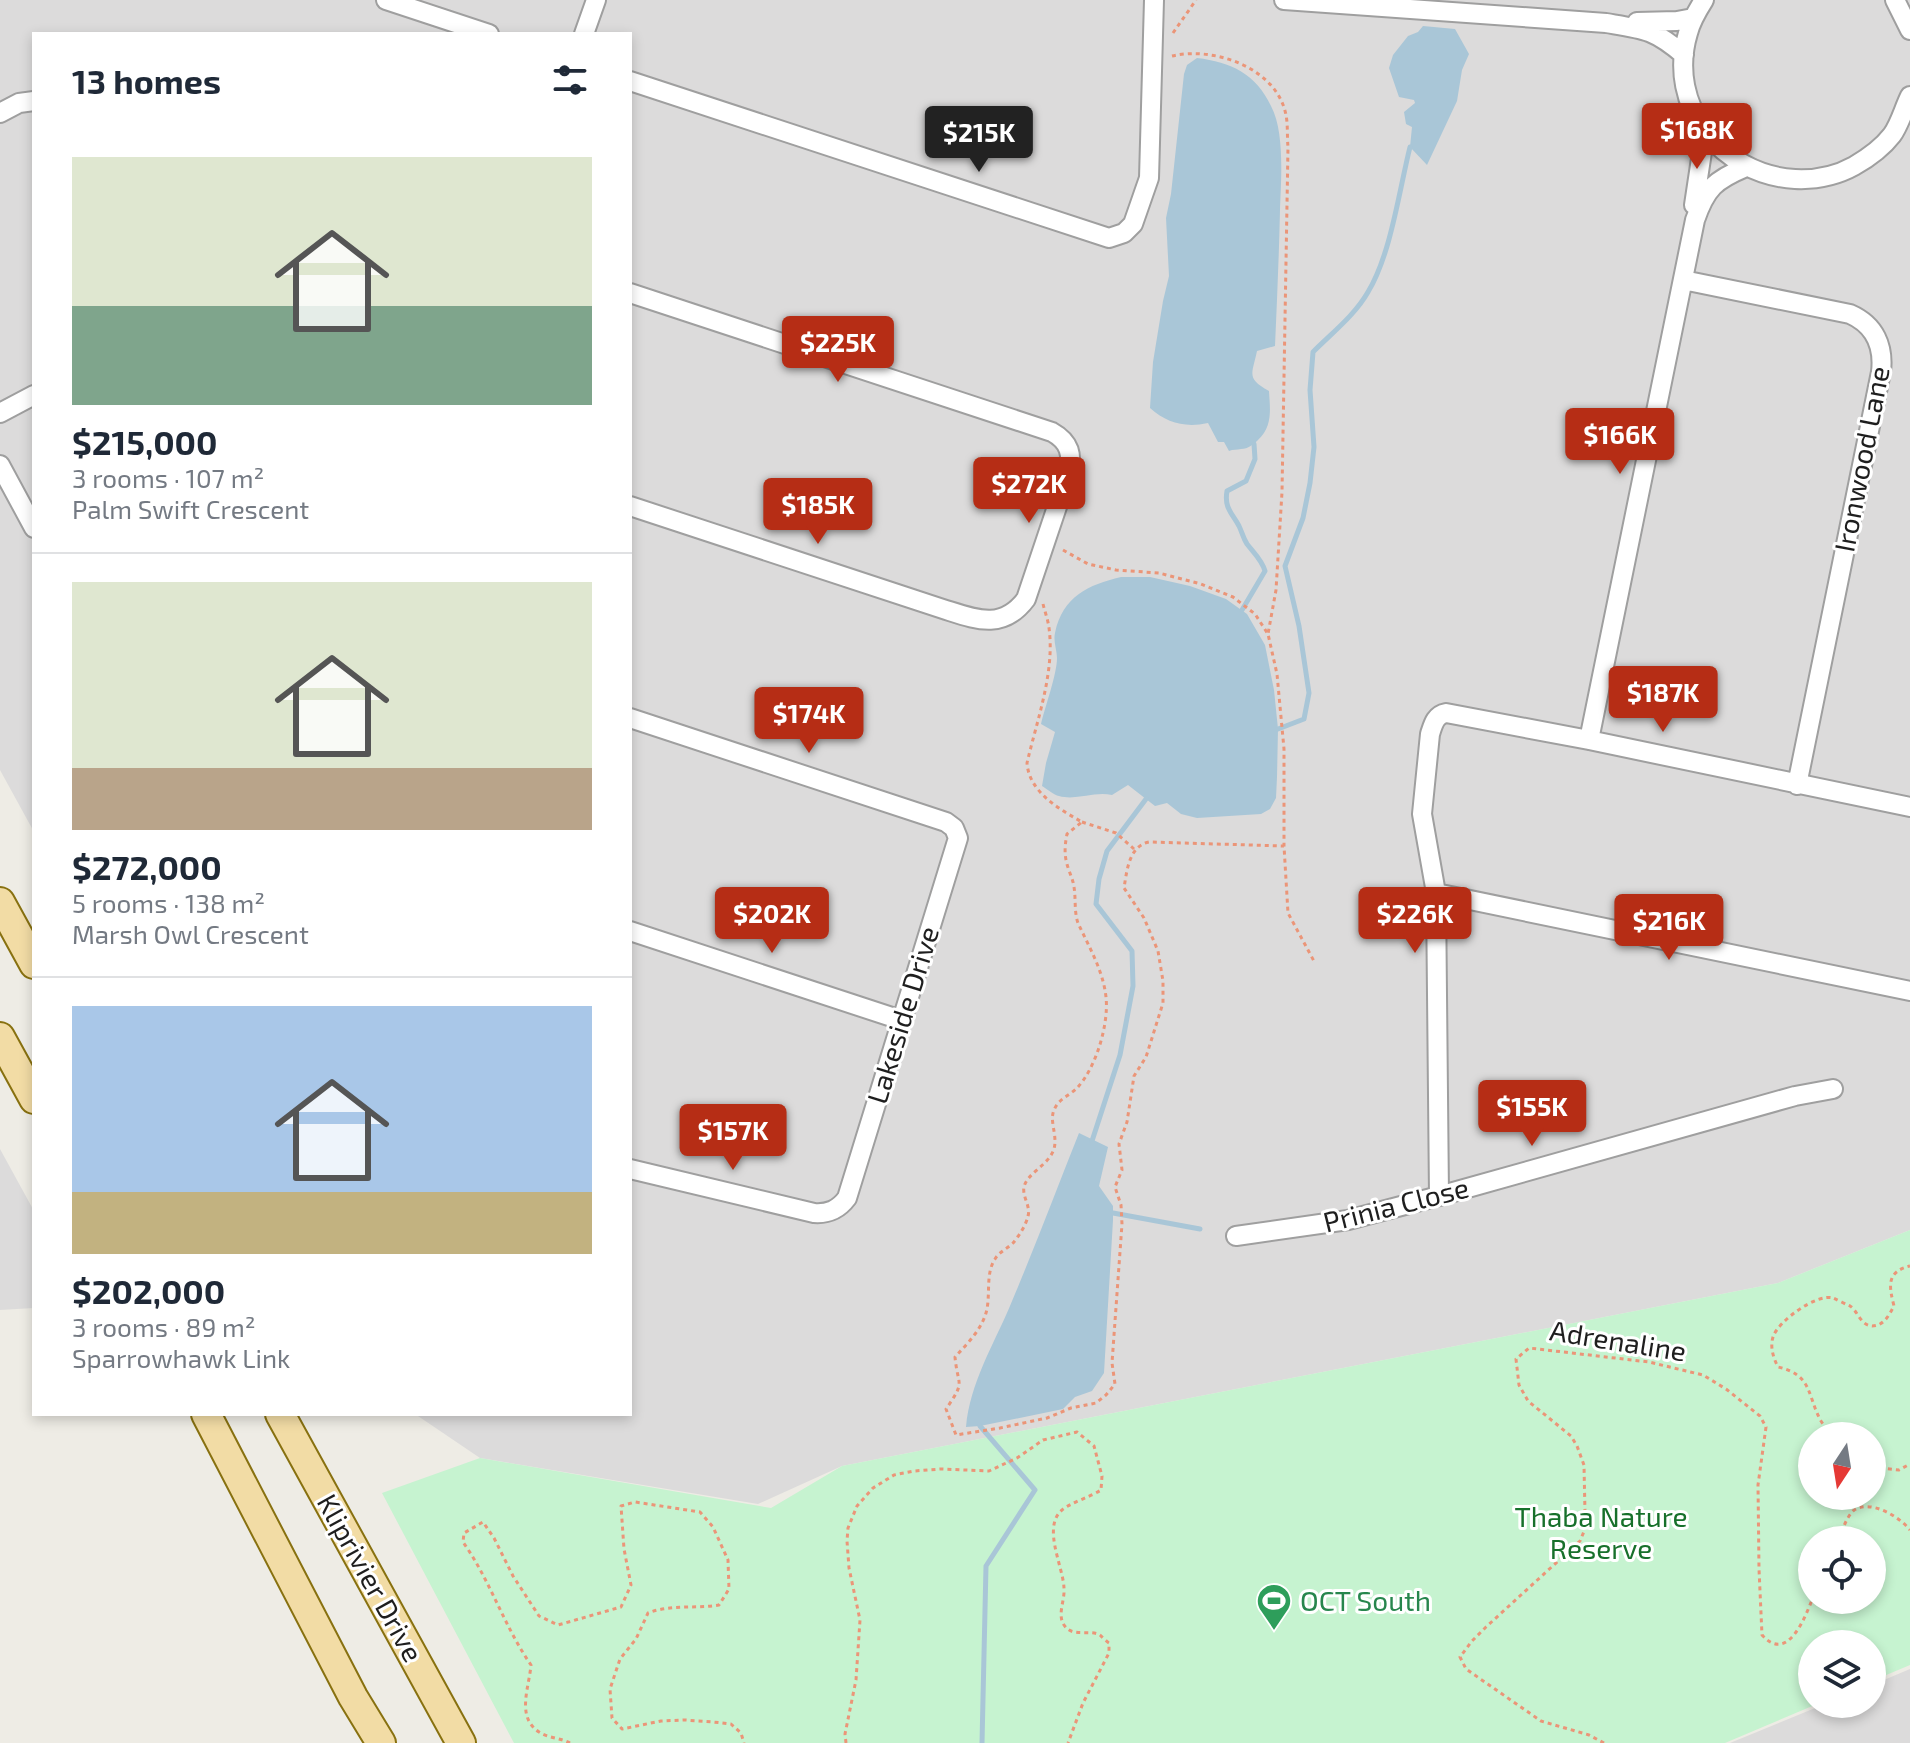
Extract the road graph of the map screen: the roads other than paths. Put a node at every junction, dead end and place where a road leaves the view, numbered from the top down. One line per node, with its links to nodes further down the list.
1 (386, 0): 10 (street)
2 (596, 0): 11 (street)
3 (1154, 0): 13 (street)
4 (1284, 0): 8 (street)
5 (1704, 0): 7 (street)
6 (1895, 0): 9 (street)
7 (1693, 18): 8 (street); 12 (street)
8 (1606, 23): 12 (street)
9 (1910, 30)
10 (483, 32)
11 (585, 32)
12 (1684, 55): 17 (street)
13 (632, 82)
14 (1910, 96): 18 (street)
15 (26, 102): 16 (street)
16 (0, 113)
17 (1705, 132): 19 (street); 20 (street)
18 (1901, 133): 19 (street)
19 (1746, 167): 20 (street)
20 (1695, 220): 21 (street)
21 (1683, 280): 29 (street); 30 (street, Ironwood Lane)
22 (632, 294): 26 (street)
23 (32, 396): 24 (street)
24 (0, 413)
25 (0, 465): 27 (street)
26 (632, 507)
27 (32, 524)
28 (632, 719): 37 (street, Lakeside Drive)
29 (1589, 740): 30 (street); 32 (street)
30 (1797, 785): 31 (street)
31 (1910, 807)
32 (1436, 893): 36 (street); 42 (street)
33 (0, 902): 35 (main road)
34 (632, 932): 37 (street)
35 (32, 960)
36 (1910, 991)
37 (901, 1020): 41 (street, Lakeside Drive)
38 (0, 1037): 40 (main road)
39 (1833, 1089): 42 (street, Prinia Close)
40 (32, 1095)
41 (632, 1169)
42 (1439, 1196): 43 (street, Prinia Close)
43 (1236, 1236)
44 (207, 1416): 46 (main road)
45 (281, 1416): 49 (main road, Kliprivier Drive)
46 (353, 1697): 47 (main road); 48 (main road)
47 (371, 1743)
48 (381, 1743)
49 (461, 1743)

